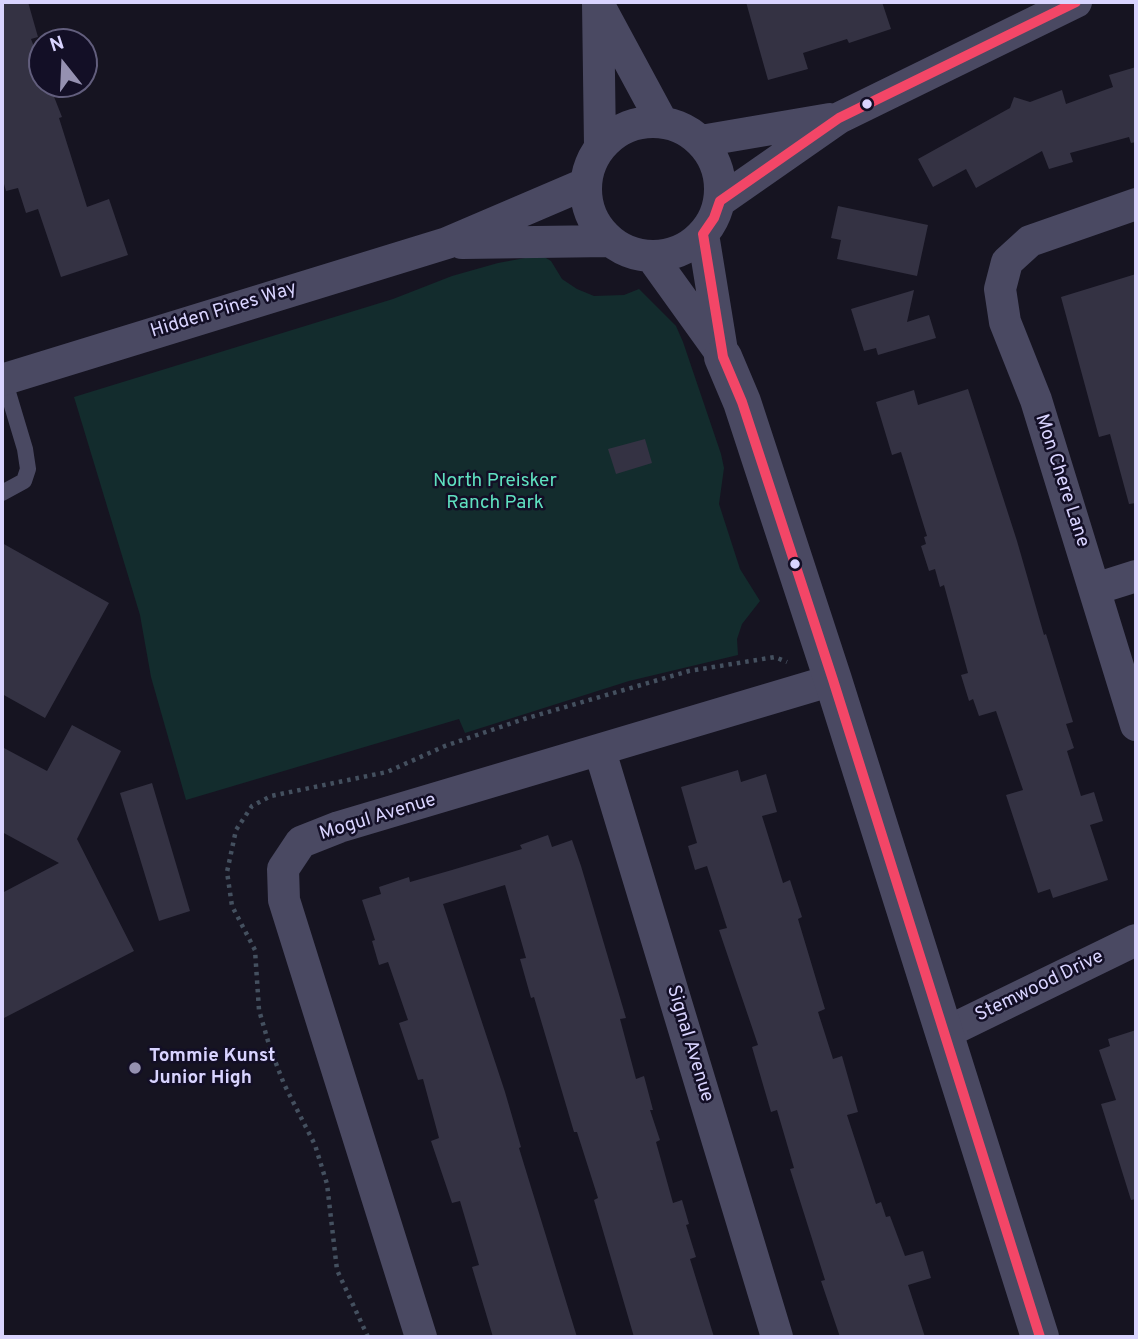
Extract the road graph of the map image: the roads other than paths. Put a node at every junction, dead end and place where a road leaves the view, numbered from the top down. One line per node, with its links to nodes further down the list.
1 (598, 2): 4 (street); 6 (street)
2 (1076, 2): 3 (street)
3 (839, 118): 5 (street); 8 (street)
4 (662, 122): 5 (street); 6 (street)
5 (701, 141): 8 (street)
6 (600, 146): 7 (street)
7 (585, 184): 11 (street); 12 (street, Hidden Pines Way)
8 (720, 201): 10 (street)
9 (1136, 204): 18 (street, Mon Chere Lane)
10 (703, 234): 13 (street); 14 (street)
11 (609, 241): 12 (street, Hidden Pines Way); 13 (street)
12 (447, 243): 15 (street, Hidden Pines Way)
13 (651, 256): 14 (street)
14 (723, 357): 19 (street)
15 (3, 380): 16 (lane)
16 (2, 493)
17 (1136, 576): 18 (street)
18 (1095, 589): 20 (street, Mon Chere Lane)
19 (833, 680): 21 (street, Mogul Avenue); 23 (street)
20 (1136, 725)
21 (600, 751): 24 (street, Mogul Avenue); 25 (street, Signal Avenue)
22 (1136, 940): 23 (street, Stemwood Drive)
23 (945, 1033): 26 (street)
24 (421, 1337)
25 (777, 1337)
26 (1040, 1337)

